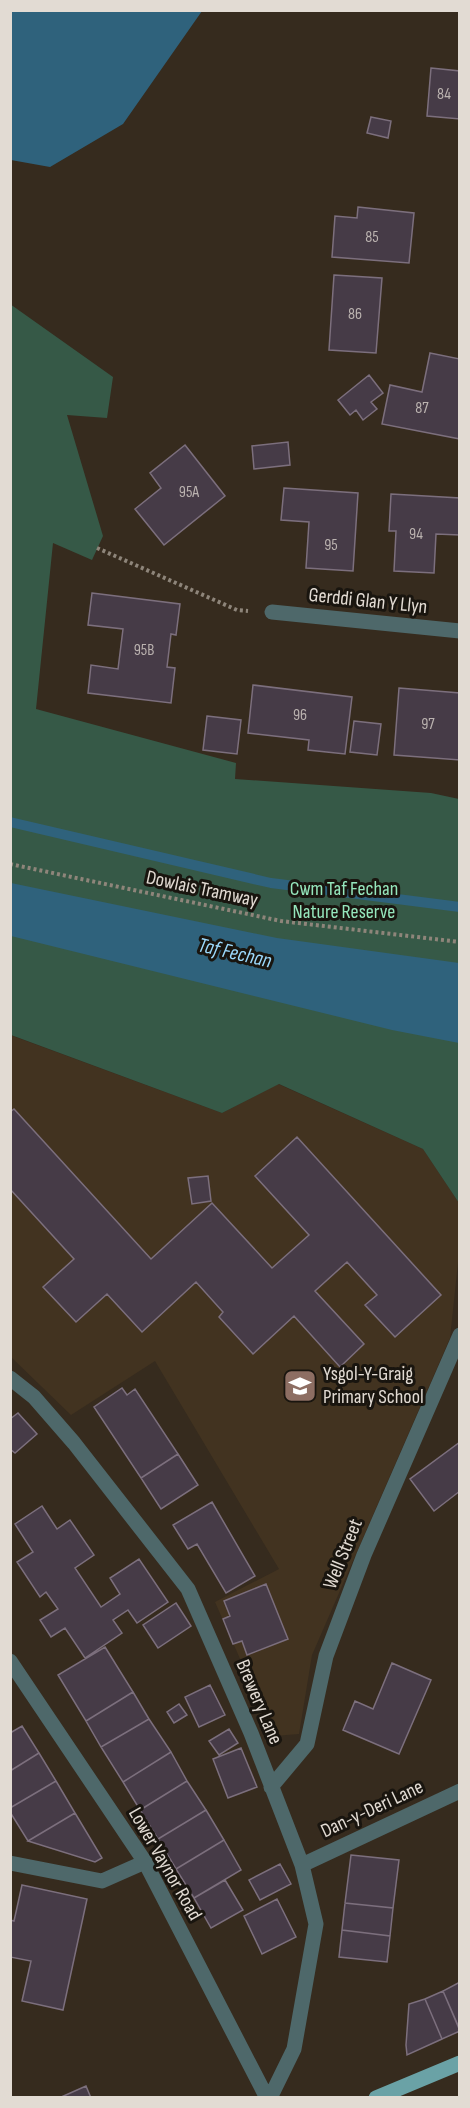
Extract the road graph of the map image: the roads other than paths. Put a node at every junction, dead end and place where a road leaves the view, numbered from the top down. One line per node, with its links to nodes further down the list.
1 (272, 612): 2 (street, Gerddi Glan Y Llyn)
2 (459, 631)
3 (459, 1335): 6 (street, Well Street)
4 (10, 1378): 6 (street, Brewery Lane)
5 (10, 1661): 8 (street, Lower Vaynor Road)
6 (272, 1787): 10 (street, Brewery Lane)
7 (459, 1791): 10 (street, Dan-y-Deri Lane)
8 (145, 1862): 9 (street); 12 (street, Lower Vaynor Road)
9 (10, 1863)
10 (302, 1865): 12 (street, Brewery Lane)
11 (459, 2063): 13 (main road)
12 (268, 2097)
13 (376, 2097)

